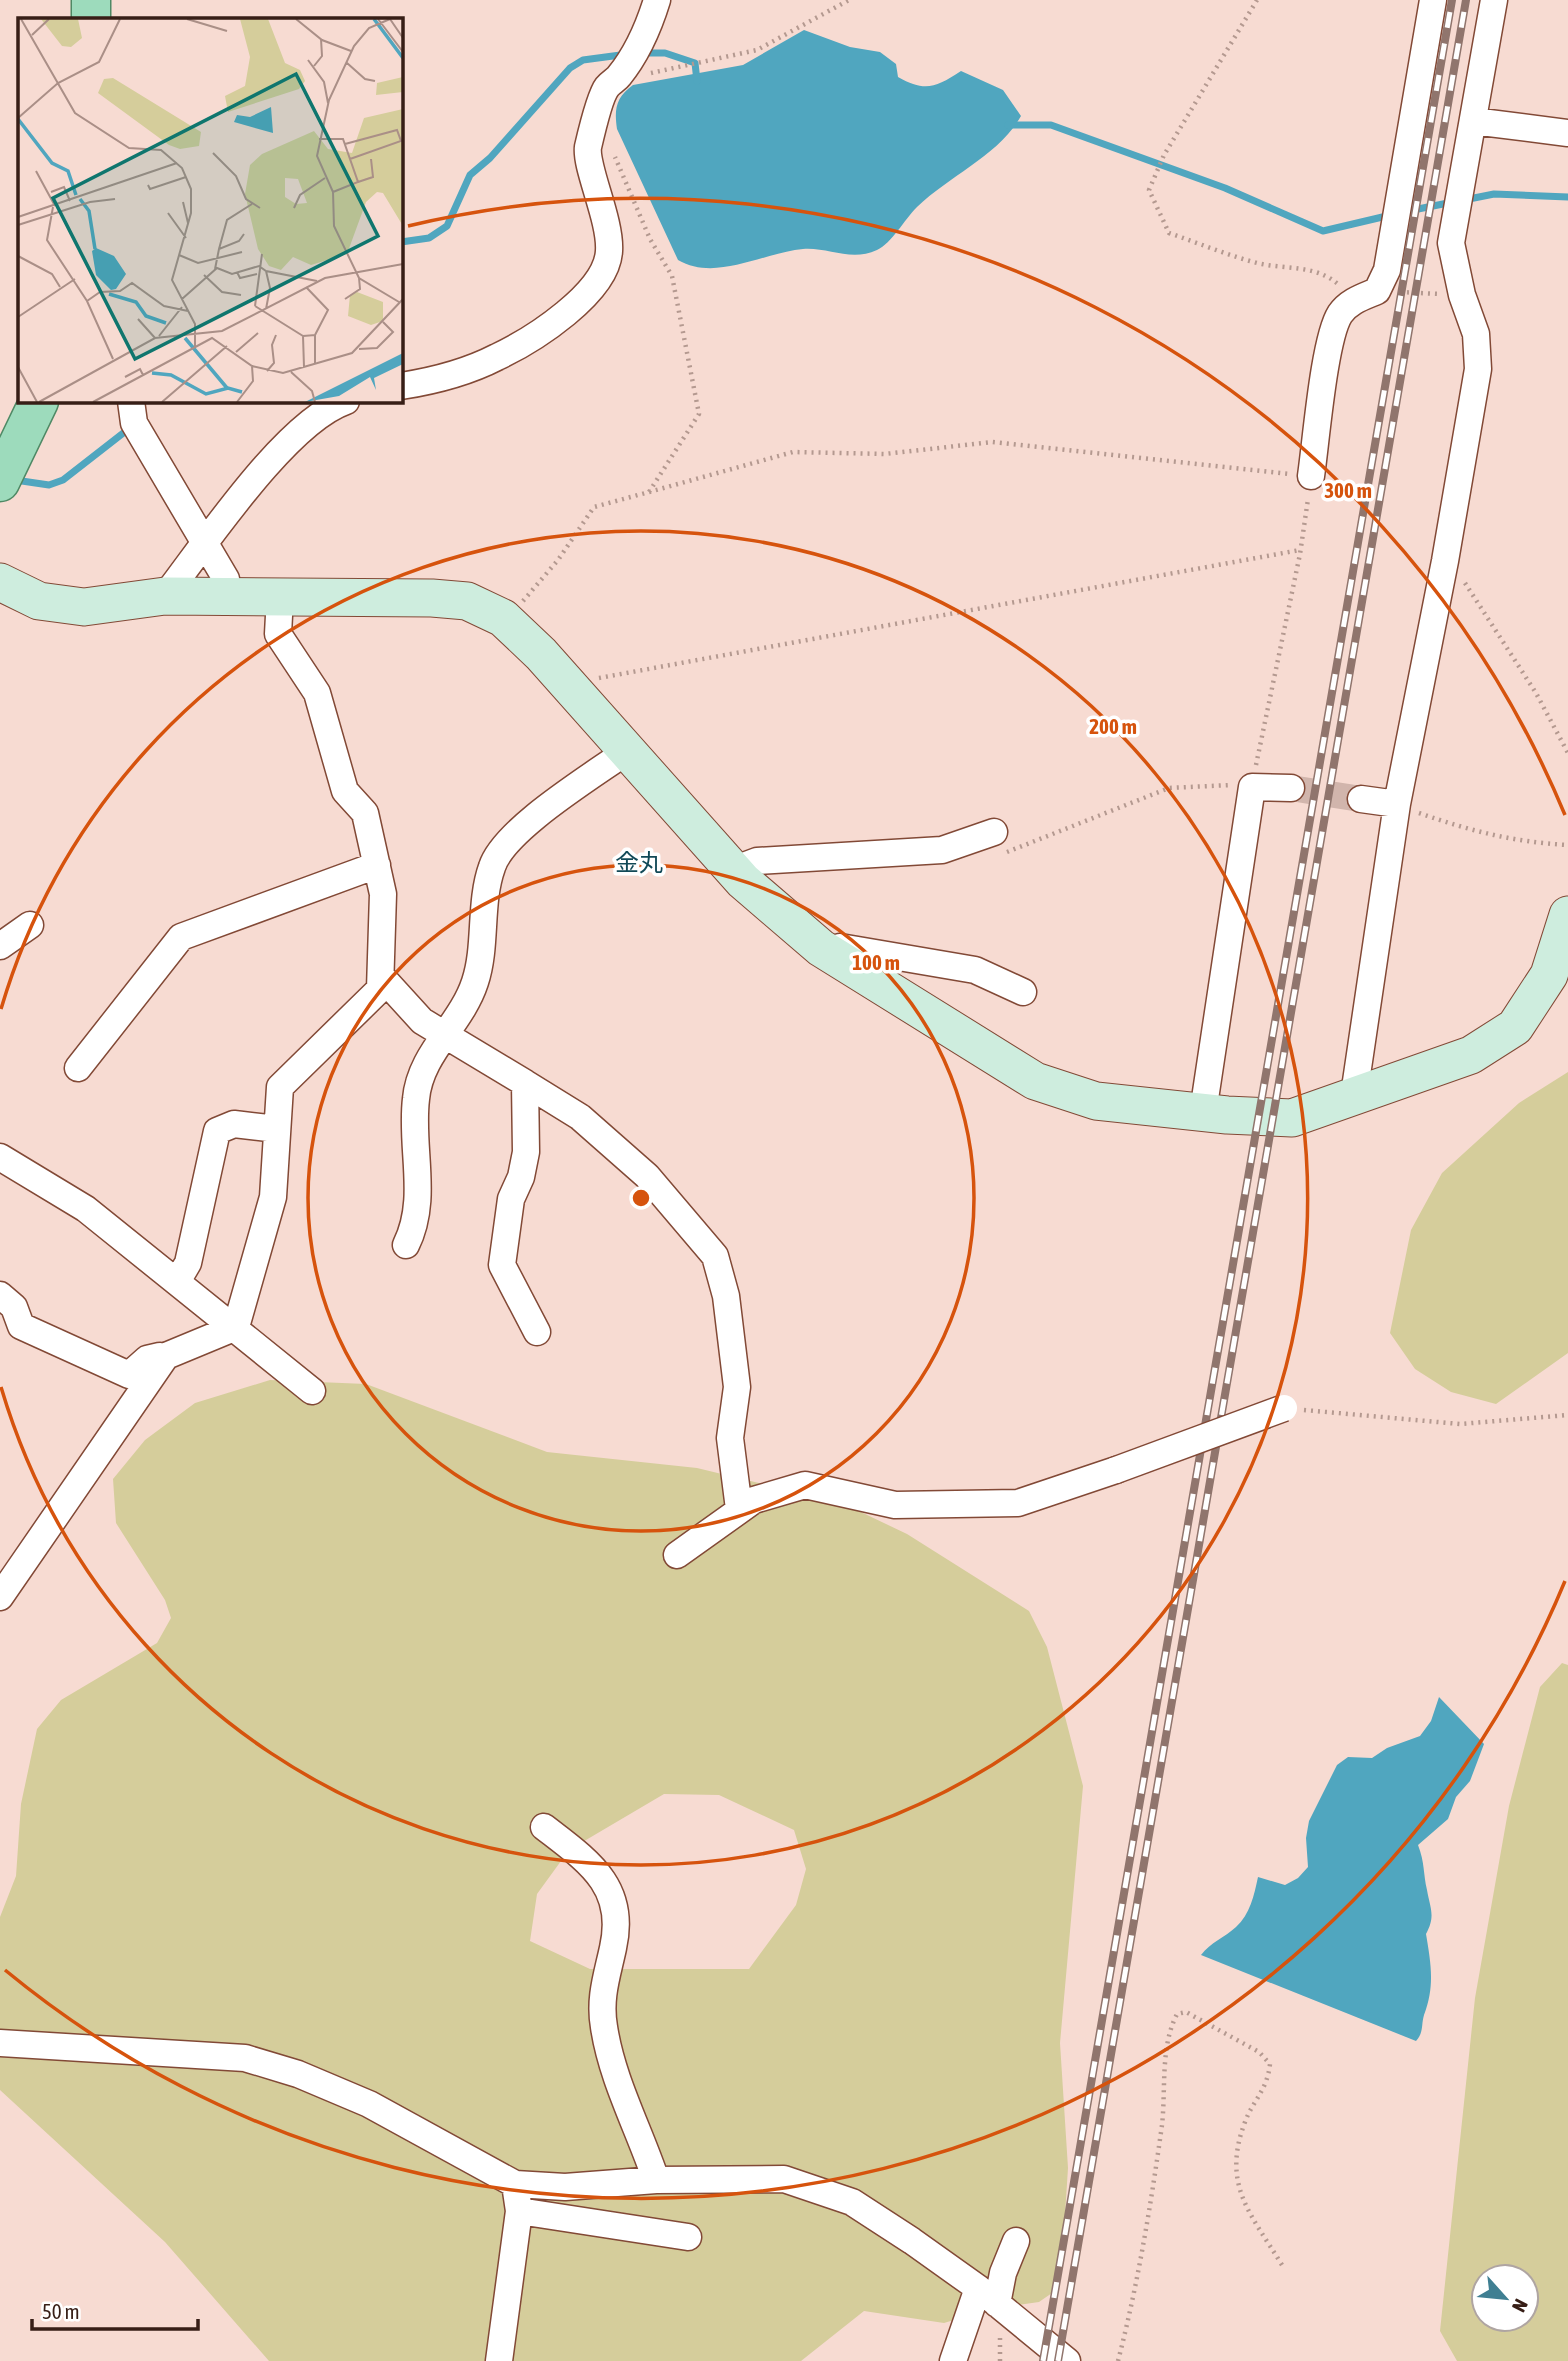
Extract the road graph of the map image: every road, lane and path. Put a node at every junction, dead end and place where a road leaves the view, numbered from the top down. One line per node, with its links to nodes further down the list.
1 (91, 0): 7 (main road)
2 (657, 0): 8 (street)
3 (849, 0): 8 (path)
4 (1256, 0): 12 (path)
5 (1433, 0): 12 (street)
6 (1494, 0): 9 (street)
7 (91, 18)
8 (619, 76): 14 (street)
9 (1473, 121): 10 (street); 13 (street)
10 (1568, 132)
11 (612, 151): 20 (path)
12 (1366, 295): 13 (path); 18 (street)
13 (1462, 295): 23 (street)
14 (402, 386)
15 (39, 402): 19 (main road)
16 (131, 402): 21 (street)
17 (344, 402): 21 (street)
18 (1311, 476): 20 (path); 22 (path)
19 (0, 482)
20 (649, 492): 28 (path)
21 (206, 544): 25 (street); 26 (street)
22 (1300, 550): 29 (path); 32 (path)
23 (1445, 561): 31 (path); 35 (street)
24 (0, 582): 26 (street)
25 (228, 595): 26 (street); 27 (street)
26 (165, 596)
27 (280, 597): 28 (street); 38 (street)
28 (503, 618): 29 (street)
29 (568, 684): 30 (street)
30 (627, 751): 39 (street); 46 (street)
31 (1568, 753)
32 (1252, 787): 33 (street); 50 (street)
33 (1291, 788)
34 (1361, 799): 35 (street)
35 (1397, 804): 37 (path); 49 (street)
36 (994, 832): 39 (street)
37 (1568, 845)
38 (377, 865): 44 (street); 47 (street)
39 (733, 870): 43 (street)
40 (1568, 915): 49 (street)
41 (30, 925): 42 (street)
42 (0, 946)
43 (831, 955): 45 (street); 50 (street)
44 (381, 976): 46 (street); 51 (street)
45 (1023, 992)
46 (447, 1034): 48 (street); 53 (street)
47 (78, 1068)
48 (525, 1083): 57 (street); 62 (street)
49 (1354, 1095): 50 (street)
50 (1203, 1112)
51 (277, 1129): 54 (street); 56 (street)
52 (0, 1157): 54 (street)
53 (406, 1245)
54 (178, 1280): 56 (street)
55 (0, 1295): 58 (street)
56 (236, 1327): 58 (street); 59 (street)
57 (537, 1332)
58 (166, 1356): 64 (street)
59 (312, 1391)
60 (1284, 1408): 61 (path); 62 (street, bridge)
61 (1568, 1415)
62 (739, 1509): 63 (street)
63 (677, 1555)
64 (0, 1597)
65 (544, 1827): 67 (street)
66 (0, 2043): 68 (street)
67 (656, 2180): 68 (street); 73 (street)
68 (515, 2184): 69 (street)
69 (519, 2211): 70 (street); 74 (street)
70 (688, 2237)
71 (1016, 2241): 73 (street)
72 (1282, 2265): 77 (path)
73 (987, 2296): 75 (street); 76 (street)
74 (499, 2361)
75 (953, 2361)
76 (1067, 2361)
77 (1118, 2361)

